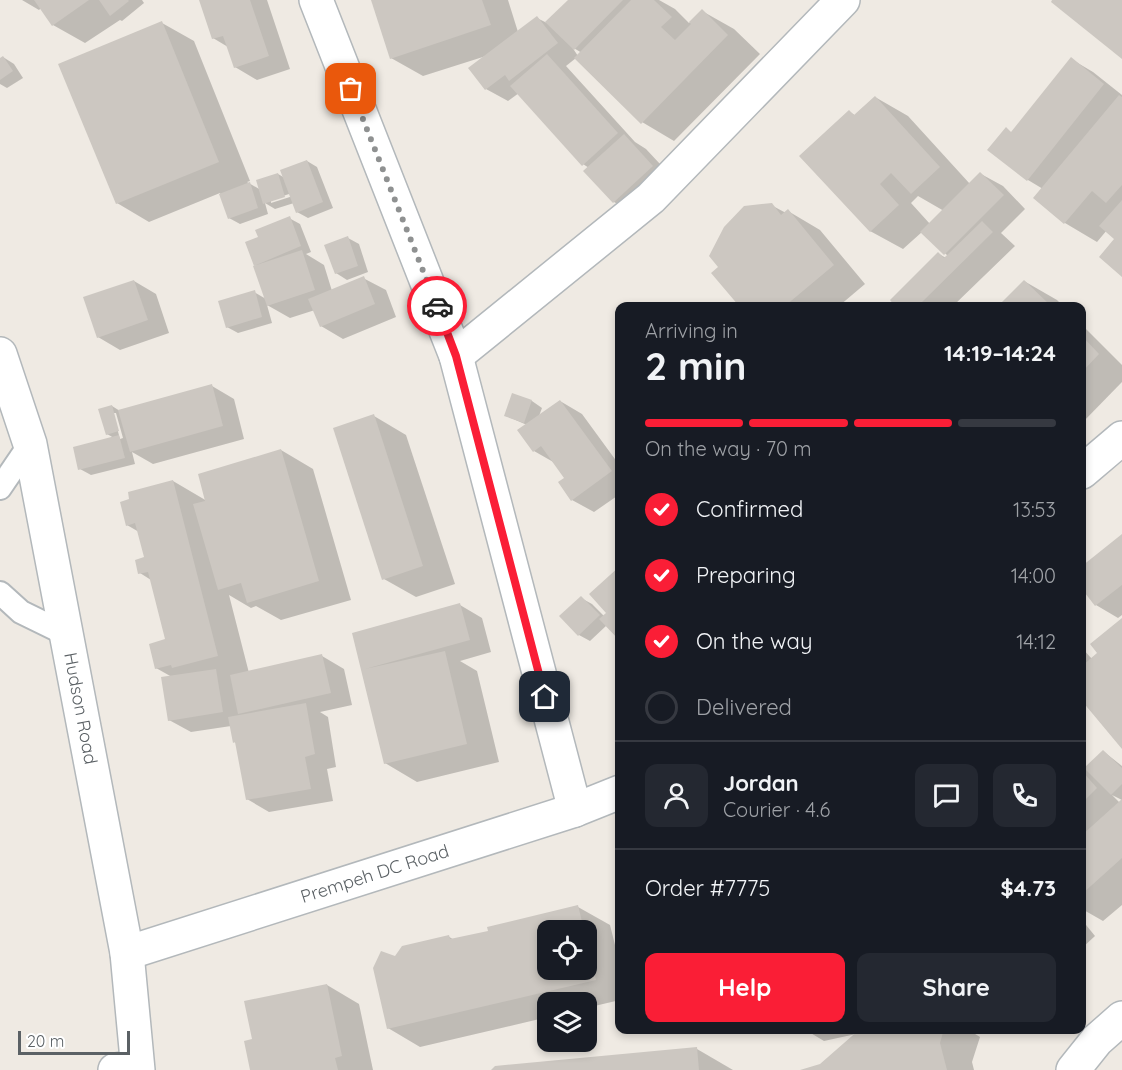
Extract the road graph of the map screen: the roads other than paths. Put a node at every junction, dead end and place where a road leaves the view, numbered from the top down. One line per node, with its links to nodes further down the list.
1 (316, 0): 4 (street)
2 (843, 0): 4 (street)
3 (0, 354): 6 (street, Hudson Road)
4 (456, 356): 12 (street)
5 (1122, 438): 7 (street)
6 (30, 444): 8 (lane); 10 (street, Hudson Road)
7 (1086, 469)
8 (0, 488)
9 (0, 593): 10 (lane)
10 (66, 634): 13 (street, Hudson Road)
11 (615, 794): 12 (street, Prempeh DC Road)
12 (575, 810): 13 (street, Prempeh DC Road)
13 (127, 953): 16 (street, Hudson Road)
14 (1122, 1018): 15 (street)
15 (1089, 1033): 17 (street)
16 (130, 1069)
17 (1072, 1070)

